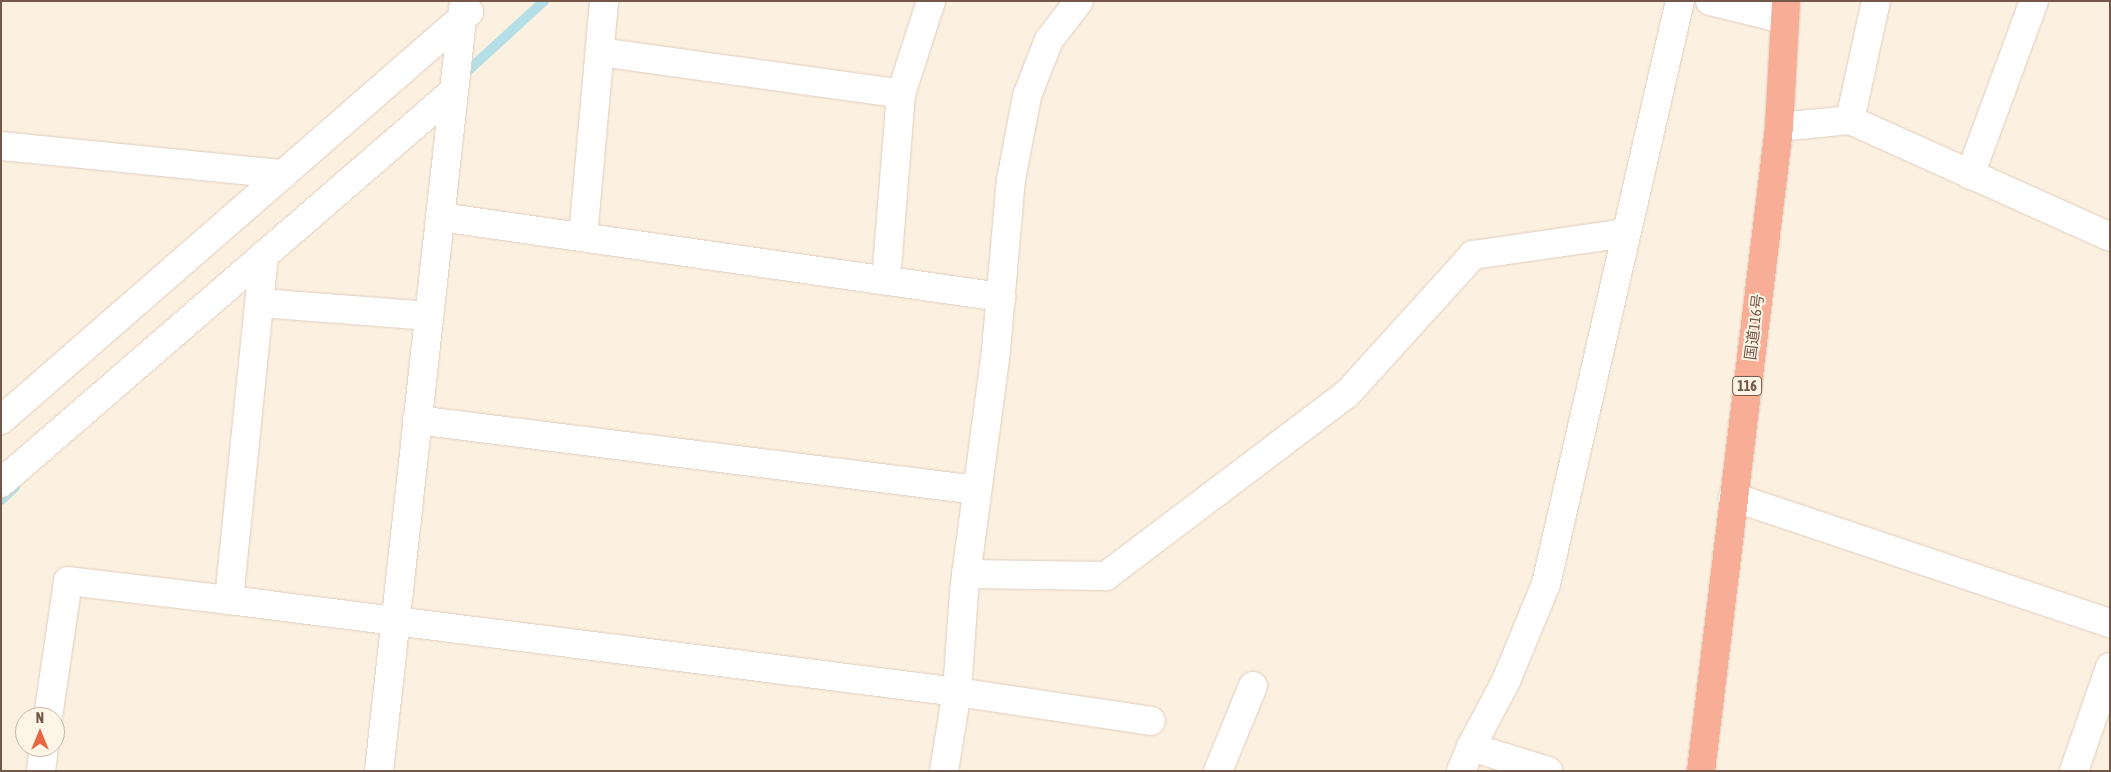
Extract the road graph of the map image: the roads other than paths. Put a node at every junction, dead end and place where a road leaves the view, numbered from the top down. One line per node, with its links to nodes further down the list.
1 (482, 1): 9 (street)
2 (604, 1): 11 (street)
3 (931, 1): 13 (street)
4 (1079, 1): 25 (street)
5 (1680, 1): 20 (street)
6 (1710, 1): 10 (street)
7 (1876, 1): 14 (street)
8 (2034, 1): 18 (street)
9 (463, 10): 12 (street); 17 (street)
10 (1785, 10): 15 (highway, 国道116号 / 116)
11 (600, 52): 13 (street); 21 (street)
12 (454, 91): 19 (street); 23 (street)
13 (901, 94): 24 (street)
14 (1850, 120): 15 (street); 18 (street)
15 (1779, 127): 32 (highway, 国道116号 / 116)
16 (1, 146): 17 (street)
17 (284, 174): 28 (street)
18 (1970, 175): 22 (street)
19 (440, 216): 21 (street); 27 (street)
20 (1625, 233): 33 (street); 43 (street)
21 (584, 237): 24 (street)
22 (2110, 237)
23 (264, 255): 26 (street); 30 (street)
24 (886, 280): 25 (street)
25 (1001, 297): 31 (street)
26 (261, 303): 27 (street); 34 (street)
27 (429, 316): 29 (street)
28 (1, 420)
29 (418, 420): 31 (street); 35 (street)
30 (1, 483)
31 (977, 490): 33 (street)
32 (1733, 497): 36 (street); 49 (highway, 国道116号 / 116)
33 (966, 574): 39 (street)
34 (229, 600): 35 (street); 40 (street)
35 (395, 622): 39 (street); 45 (street)
36 (2110, 622)
37 (2110, 667): 50 (street)
38 (1253, 686): 47 (street)
39 (957, 692): 41 (street); 46 (street)
40 (49, 707)
41 (1151, 721)
42 (43, 757): 44 (street)
43 (1466, 759): 48 (street)
44 (41, 771)
45 (379, 771)
46 (944, 771)
47 (1218, 771)
48 (1548, 771)
49 (1701, 771)
50 (2074, 771)

